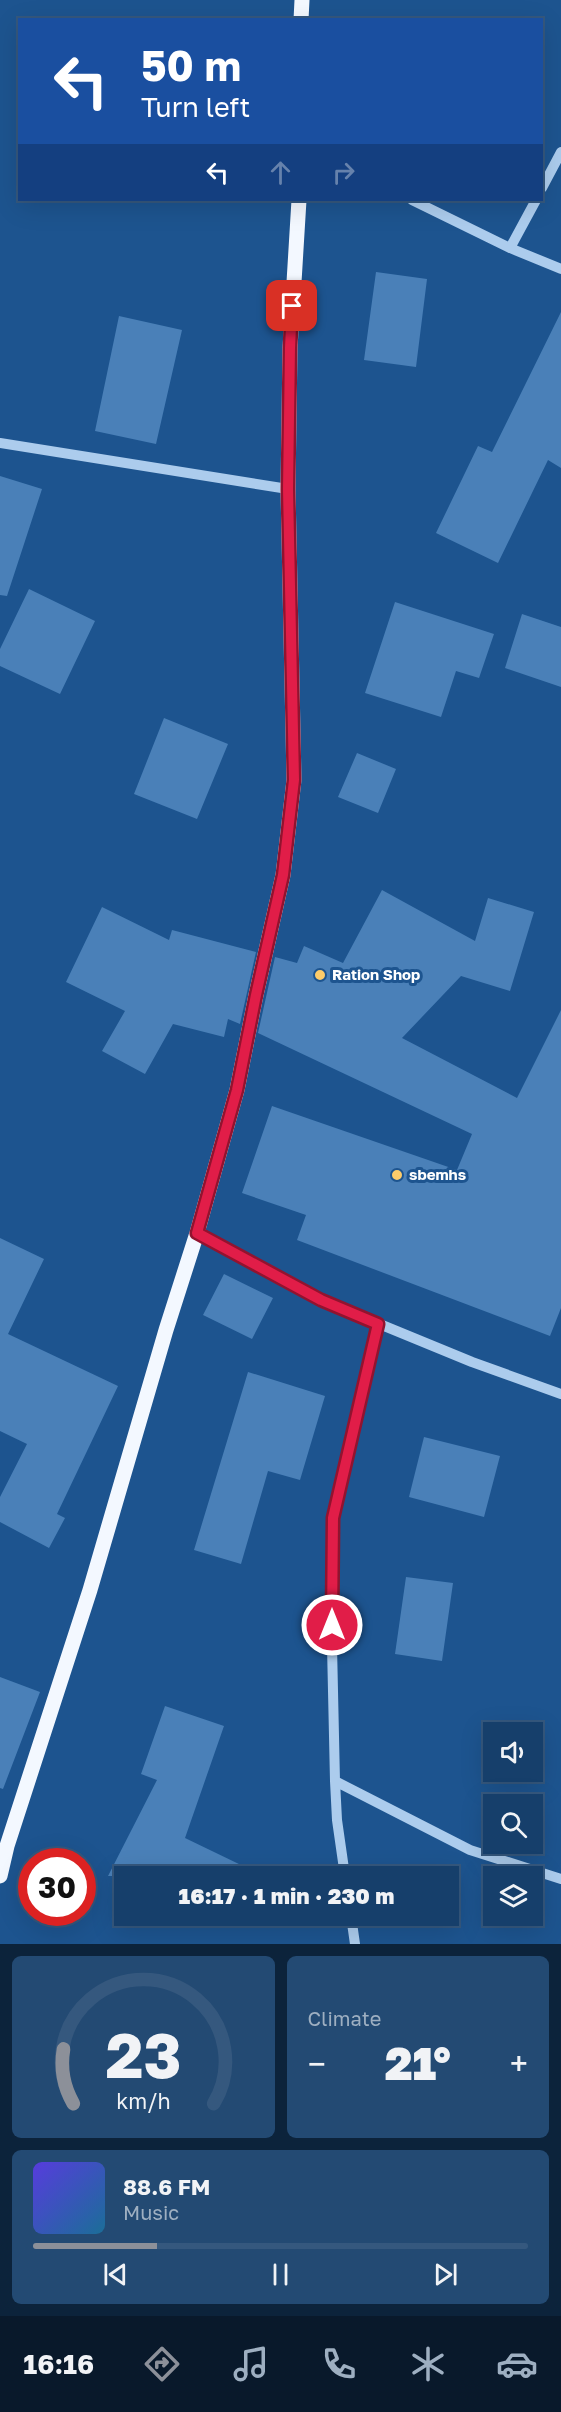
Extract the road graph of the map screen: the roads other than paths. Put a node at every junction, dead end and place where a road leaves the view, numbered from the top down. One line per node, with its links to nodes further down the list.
1 (302, 0): 2 (main road)
2 (301, 18)
3 (561, 152): 4 (street)
4 (543, 186)
5 (299, 201): 11 (main road)
6 (414, 201): 8 (street)
7 (535, 201): 8 (street)
8 (510, 248): 9 (street)
9 (561, 268)
10 (0, 442): 11 (street)
11 (288, 489): 12 (main road)
12 (197, 1233): 13 (street); 17 (main road)
13 (378, 1324): 14 (street); 15 (street)
14 (561, 1394)
15 (336, 1781): 16 (street); 18 (street)
16 (344, 1866)
17 (0, 1876)
18 (561, 1879)
19 (352, 1926): 20 (street)
20 (355, 1944)

